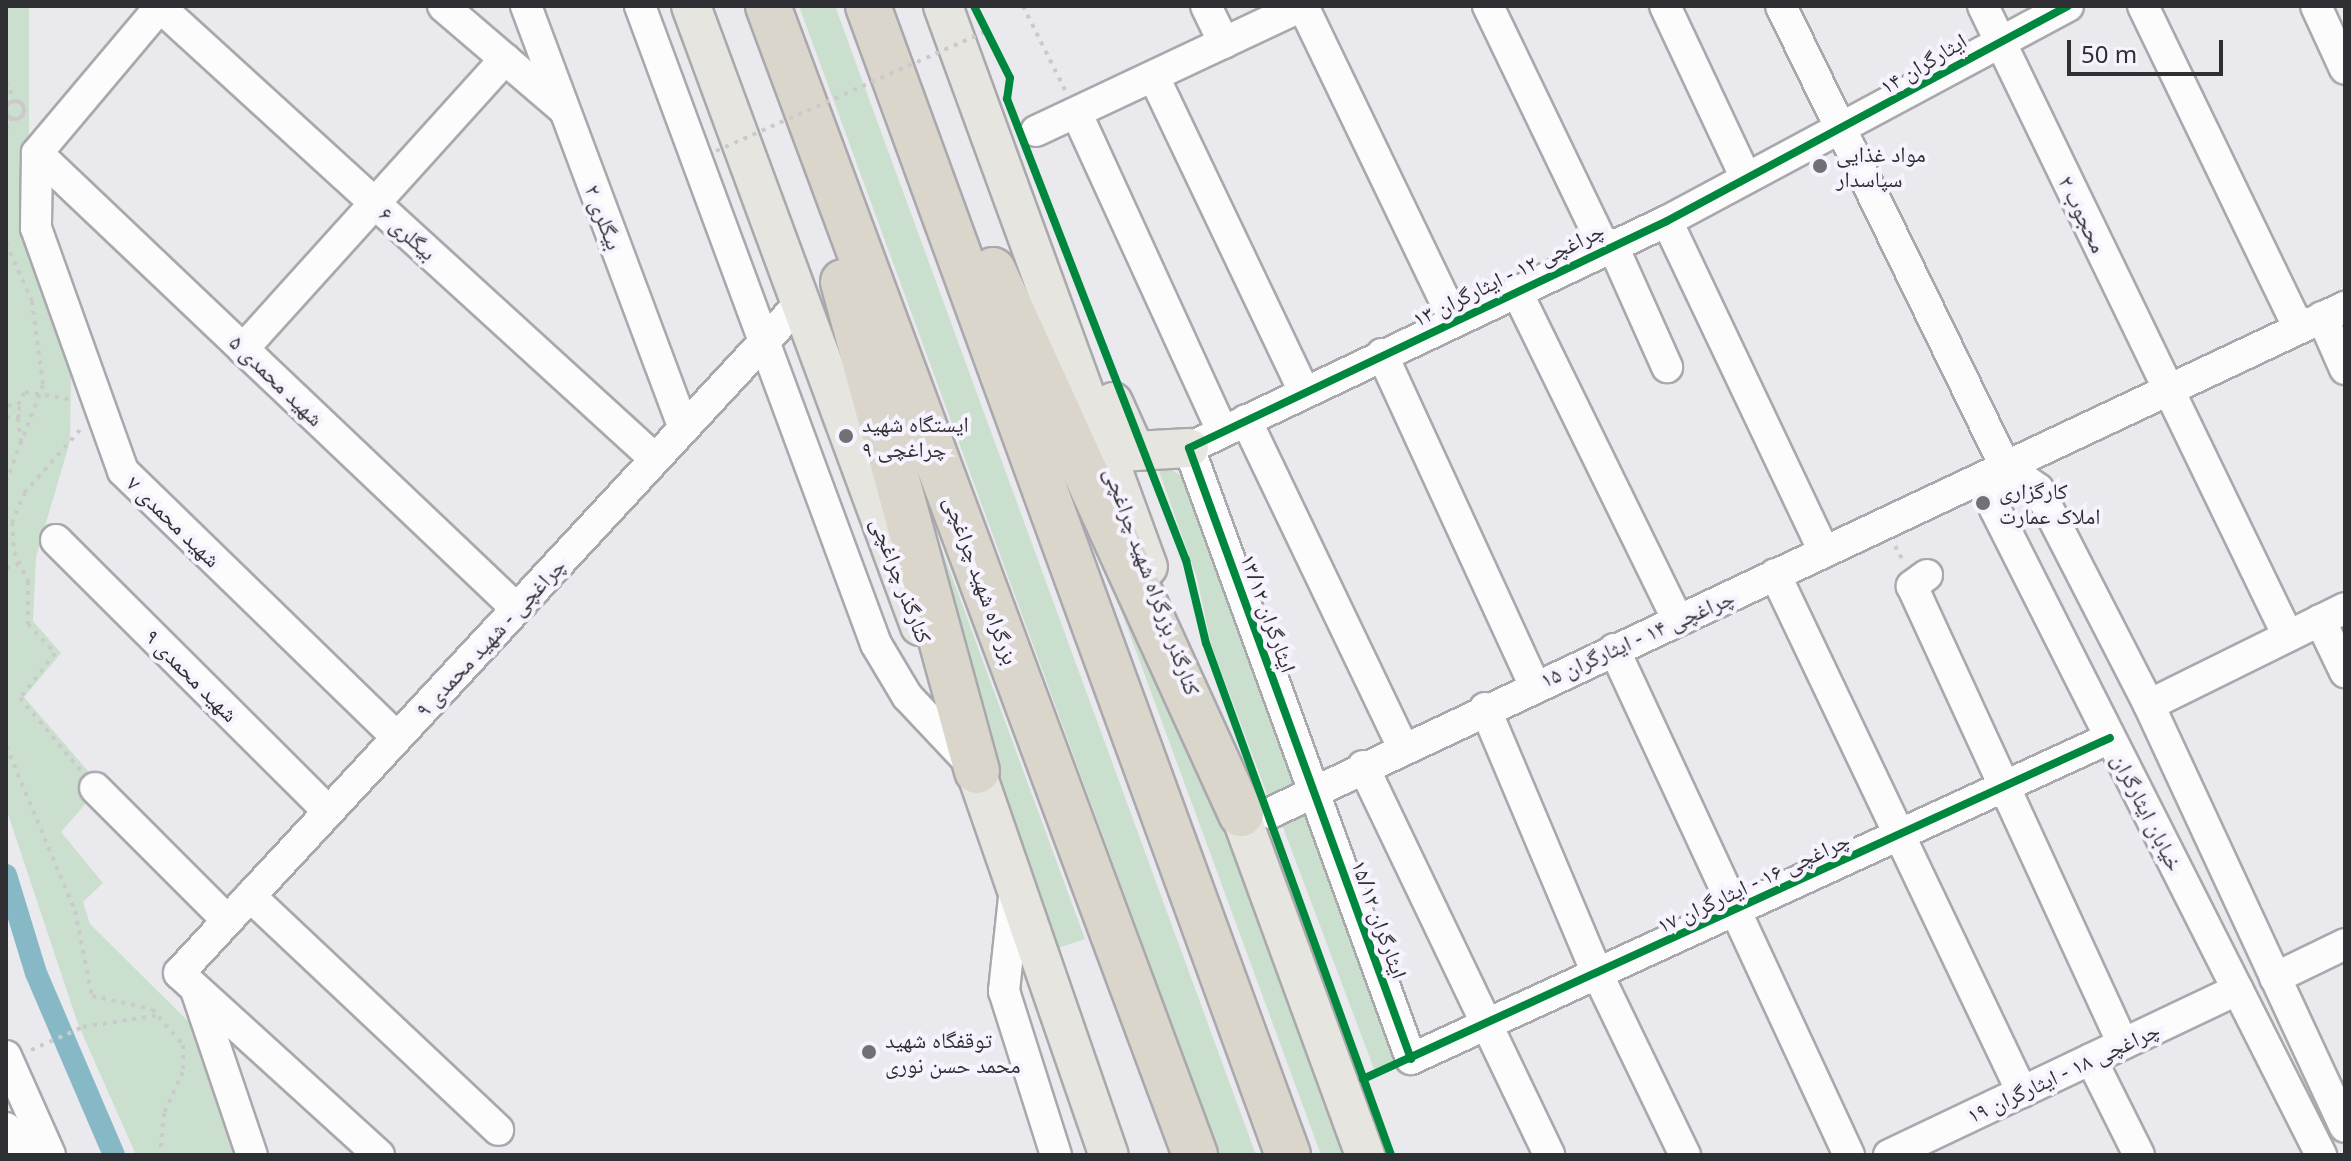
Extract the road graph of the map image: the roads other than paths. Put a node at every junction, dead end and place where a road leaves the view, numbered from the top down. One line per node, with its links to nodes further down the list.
1 (160, 6): 27 (street); 29 (street, بیگلری ۶)
2 (443, 6): 20 (street)
3 (526, 6): 23 (street, بیگلری ۲)
4 (640, 6): 37 (street)
5 (691, 6): 33 (main road, کنارگذر چراغچی)
6 (768, 6): 65 (highway); 97 (highway, بزرگراه شهید چراغچی)
7 (870, 6): 70 (highway); 98 (highway)
8 (943, 6): 34 (main road, کنارگذر بزرگراه شهید چراغچی)
9 (1206, 6): 19 (street)
10 (1302, 6): 19 (street); 36 (street)
11 (1488, 6): 31 (street)
12 (1665, 6): 28 (street)
13 (1781, 6): 26 (street, خیابان ایثارگران)
14 (1983, 6): 18 (street, محجوب ۲)
15 (2068, 6): 18 (street, ایثارگران ۱۴)
16 (2143, 6): 35 (street)
17 (2316, 6): 21 (street)
18 (1998, 39): 26 (street, ایثارگران ۱۴); 42 (street, محجوب ۲)
19 (1224, 43): 22 (street)
20 (505, 59): 23 (street); 29 (street)
21 (2345, 69)
22 (1154, 77): 24 (street); 43 (street)
23 (563, 109): 44 (street, بیگلری ۲)
24 (1077, 114): 25 (street); 45 (street)
25 (1036, 131)
26 (1841, 133): 28 (street, چراغچی ۱۲ - ایثارگران ۱۳); 47 (street, خیابان ایثارگران)
27 (37, 153): 38 (street, شهید محمدی ۵); 61 (street, شهید محمدی ۷)
28 (1746, 178): 30 (street, چراغچی ۱۲ - ایثارگران ۱۳)
29 (375, 203): 38 (street); 46 (street, بیگلری ۶)
30 (1667, 221): 31 (street, چراغچی ۱۲ - ایثارگران ۱۳); 49 (street)
31 (1608, 246): 32 (street, چراغچی ۱۲ - ایثارگران ۱۳); 40 (street)
32 (1517, 292): 36 (street, چراغچی ۱۲ - ایثارگران ۱۳); 54 (street)
33 (801, 302): 37 (street, ۹ چراغچی - شهید محمدی); 65 (main road, کنارگذر چراغچی)
34 (1059, 316): 45 (main road); 70 (main road, کنارگذر بزرگراه شهید چراغچی)
35 (2322, 317): 41 (street); 42 (street, چراغچی ۱۴ - ایثارگران ۱۵)
36 (1454, 320): 39 (street, چراغچی ۱۲ - ایثارگران ۱۳)
37 (764, 341): 44 (street, ۹ چراغچی - شهید محمدی); 65 (street)
38 (243, 349): 52 (street, شهید محمدی ۵)
39 (1382, 354): 43 (street, چراغچی ۱۲ - ایثارگران ۱۳); 58 (street)
40 (1667, 367)
41 (2345, 369)
42 (2168, 390): 47 (street, چراغچی ۱۴ - ایثارگران ۱۵); 55 (street, محجوب ۲)
43 (1304, 392): 45 (street, چراغچی ۱۲ - ایثارگران ۱۳)
44 (684, 428): 46 (street, ۹ چراغچی - شهید محمدی)
45 (1219, 433): 63 (street); 68 (street, ایثارگران ۱۳/۱۲)
46 (655, 459): 52 (street, ۹ چراغچی - شهید محمدی)
47 (2005, 466): 49 (street, چراغچی ۱۴ - ایثارگران ۱۵); 59 (street, خیابان ایثارگران); 62 (street, خیابان ایثارگران)
48 (56, 540): 69 (street, شهید محمدی ۹)
49 (1823, 549): 50 (street, چراغچی ۱۴ - ایثارگران ۱۵)
50 (1775, 574): 54 (street, چراغچی ۱۴ - ایثارگران ۱۵); 71 (street)
51 (1921, 578): 66 (street)
52 (516, 608): 61 (street, ۹ چراغچی - شهید محمدی)
53 (2332, 614): 55 (street); 57 (street)
54 (1678, 621): 56 (street, چراغچی ۱۴ - ایثارگران ۱۵)
55 (2288, 636): 59 (street)
56 (1614, 649): 58 (street, چراغچی ۱۴ - ایثارگران ۱۵); 74 (street)
57 (2345, 672)
58 (1534, 684): 60 (street, چراغچی ۱۴ - ایثارگران ۱۵)
59 (2149, 705): 78 (street, خیابان ایثارگران)
60 (1485, 708): 63 (street, چراغچی ۱۴ - ایثارگران ۱۵); 77 (street)
61 (397, 737): 69 (street, ۹ چراغچی - شهید محمدی)
62 (2110, 738): 66 (street, چراغچی ۱۶ - ایثارگران ۱۷); 80 (street, خیابان ایثارگران)
63 (1403, 747): 64 (street, چراغچی ۱۴ - ایثارگران ۱۵)
64 (1363, 766): 68 (street, چراغچی ۱۴ - ایثارگران ۱۵); 81 (street)
65 (977, 771): 72 (main road, کنارگذر چراغچی)
66 (2002, 787): 71 (street, چراغچی ۱۶ - ایثارگران ۱۷); 82 (street)
67 (95, 788): 75 (street)
68 (1315, 791): 70 (street, چراغچی ۱۴ - ایثارگران ۱۵); 84 (street, ایثارگران ۱۵/۱۲)
69 (328, 811): 73 (street, ۹ چراغچی - شهید محمدی)
70 (1256, 814): 99 (main road, کنارگذر بزرگراه شهید چراغچی)
71 (1898, 835): 74 (street, چراغچی ۱۶ - ایثارگران ۱۷); 86 (street)
72 (1016, 874): 95 (street); 96 (main road, کنارگذر چراغچی)
73 (250, 896): 75 (street, ۹ چراغچی - شهید محمدی); 89 (street)
74 (1734, 911): 77 (street, چراغچی ۱۶ - ایثارگران ۱۷); 102 (street)
75 (227, 920): 79 (street, ۹ چراغچی - شهید محمدی)
76 (2345, 944): 78 (street)
77 (1597, 973): 81 (street, چراغچی ۱۶ - ایثارگران ۱۷); 101 (street)
78 (2275, 978): 87 (street, خیابان ایثارگران)
79 (187, 980): 93 (street); 94 (street)
80 (2238, 989): 82 (street, چراغچی ۱۸ - ایثارگران ۱۹); 105 (street, خیابان ایثارگران)
81 (1487, 1024): 84 (street, چراغچی ۱۶ - ایثارگران ۱۷); 100 (street)
82 (2123, 1044): 85 (street, چراغچی ۱۸ - ایثارگران ۱۹)
83 (20, 1052): 92 (street)
84 (1411, 1059)
85 (2091, 1059): 86 (street, چراغچی ۱۸ - ایثارگران ۱۹); 104 (street)
86 (2022, 1092): 90 (street, چراغچی ۱۸ - ایثارگران ۱۹)
87 (2345, 1127)
88 (6, 1128): 91 (street)
89 (498, 1130)
90 (1947, 1142): 103 (street, چراغچی ۱۸ - ایثارگران ۱۹)
91 (18, 1155)
92 (50, 1155)
93 (252, 1155)
94 (379, 1155)
95 (1056, 1155)
96 (1109, 1155)
97 (1195, 1155)
98 (1288, 1155)
99 (1365, 1155)
100 (1549, 1155)
101 (1685, 1155)
102 (1849, 1155)
103 (1889, 1155)
104 (2139, 1155)
105 (2321, 1155)

